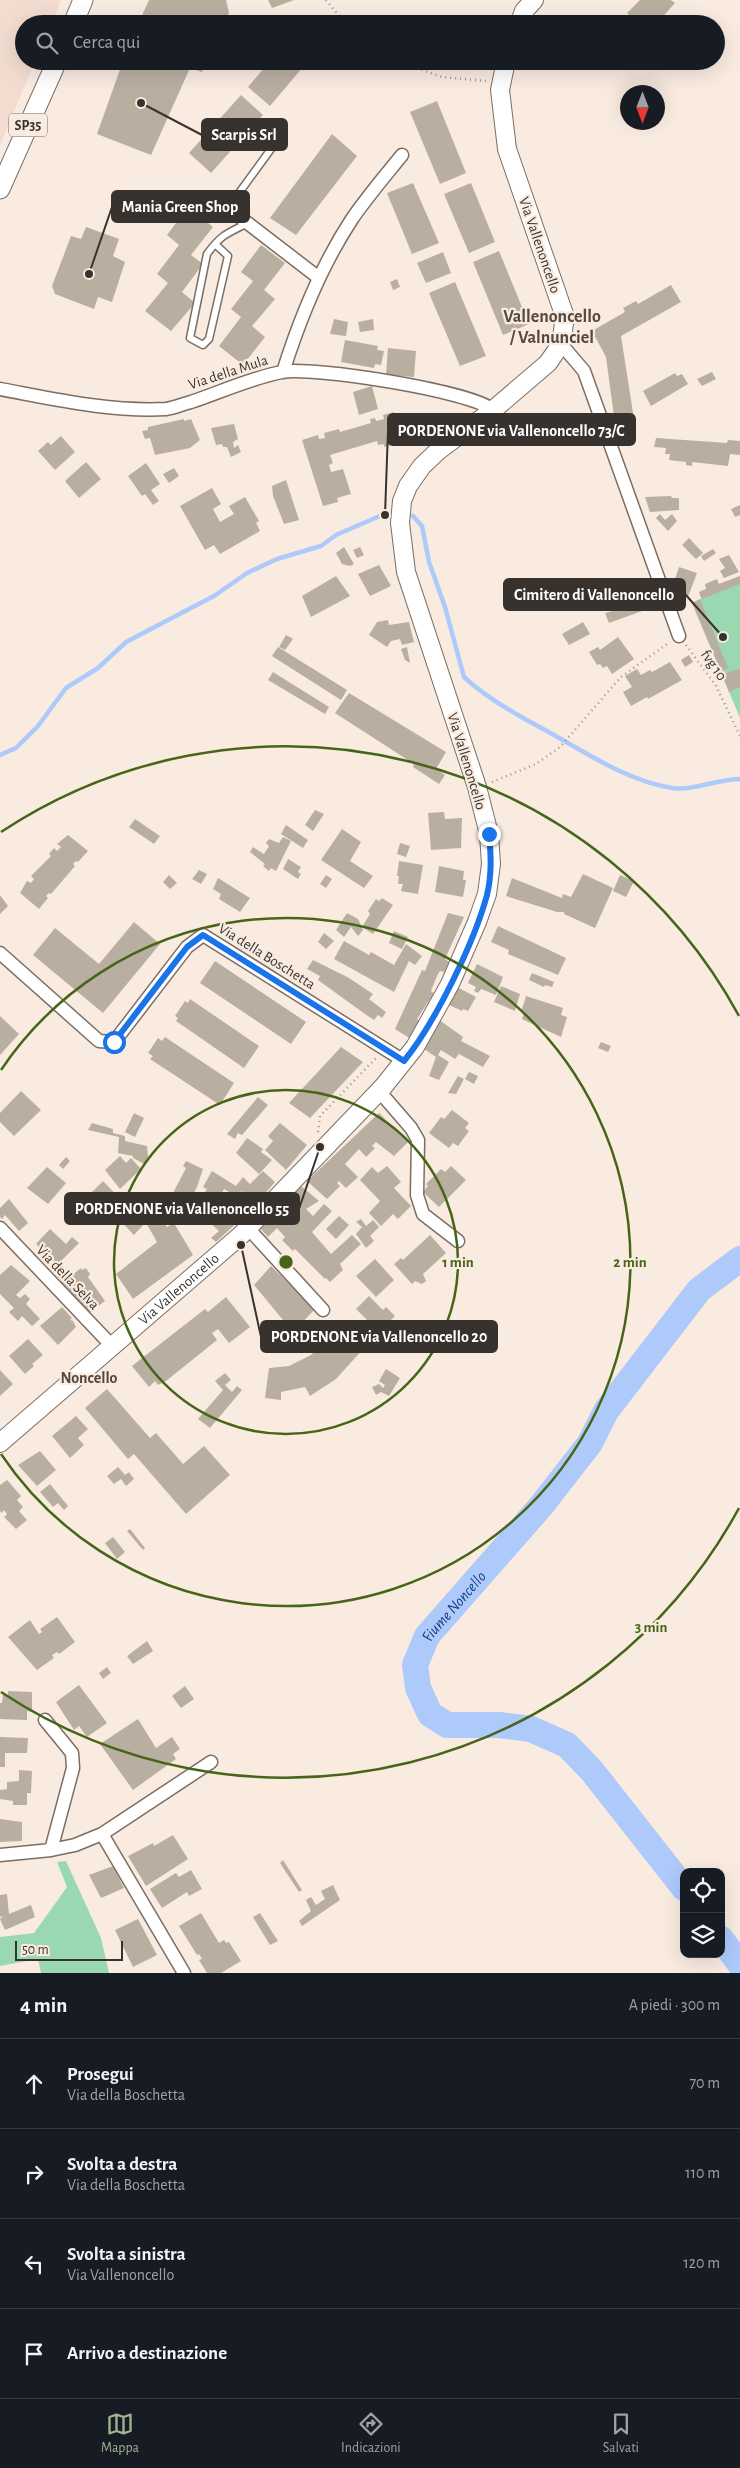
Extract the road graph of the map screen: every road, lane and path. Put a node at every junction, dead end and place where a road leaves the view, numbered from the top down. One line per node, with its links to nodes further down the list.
1 (83, 0): 4 (main road)
2 (326, 0): 5 (path)
3 (534, 0): 6 (street)
4 (77, 15)
5 (338, 15)
6 (522, 15)
7 (53, 70): 13 (main road, SP35)
8 (423, 70): 10 (path)
9 (504, 70): 10 (street, Via Vallenoncello)
10 (502, 80): 18 (street, Via Vallenoncello)
11 (268, 140): 14 (lane)
12 (402, 155): 17 (street)
13 (0, 189)
14 (228, 208): 15 (street)
15 (248, 223): 16 (lane); 17 (street)
16 (215, 244): 16 (lane)
17 (320, 278): 19 (street)
18 (561, 344): 21 (street, Via Vallenoncello); 22 (street)
19 (283, 372): 20 (street, Via della Mula); 21 (street, Via della Mula)
20 (0, 389)
21 (493, 410): 24 (street, Via Vallenoncello)
22 (679, 636): 23 (path, fvg 10); 24 (path)
23 (740, 736)
24 (477, 787): 27 (street, Via Vallenoncello)
25 (0, 953): 26 (street, Via della Boschetta)
26 (385, 1050): 27 (street, Via della Boschetta); 29 (path)
27 (404, 1061): 28 (street, Via Vallenoncello)
28 (380, 1091): 31 (street, Via Vallenoncello); 32 (street)
29 (318, 1136)
30 (0, 1228): 34 (street, Via della Selva)
31 (248, 1228): 33 (street); 34 (street, Via Vallenoncello)
32 (458, 1241)
33 (323, 1310)
34 (113, 1347): 35 (street, Via Vallenoncello)
35 (1, 1438)
36 (45, 1720): 39 (street)
37 (211, 1762): 38 (street)
38 (102, 1834): 39 (street); 41 (street)
39 (52, 1850): 40 (street)
40 (0, 1855)
41 (184, 1973)

